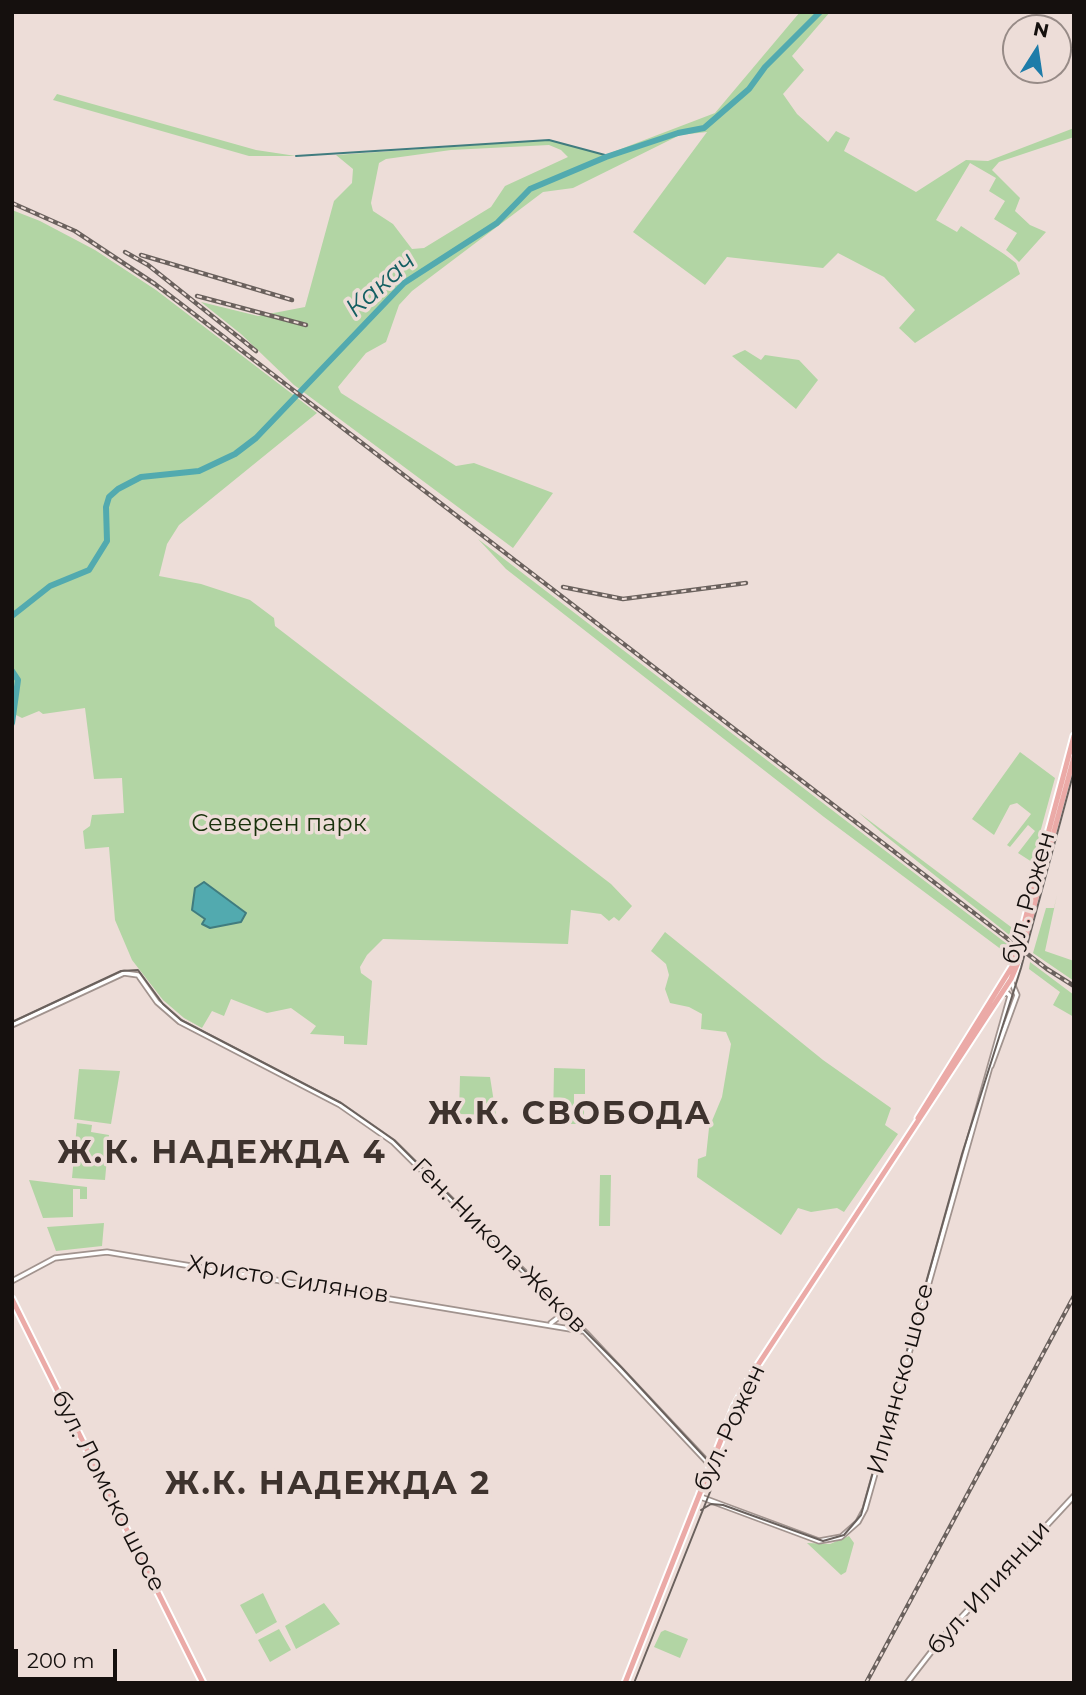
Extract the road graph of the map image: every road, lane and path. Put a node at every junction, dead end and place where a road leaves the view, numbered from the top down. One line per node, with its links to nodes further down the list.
1 (1074, 736): 7 (main road, бул. Рожен)
2 (1074, 757): 3 (main road, бул. Рожен)
3 (1012, 977): 4 (main road, бул. Рожен); 6 (street, Илиянско шосе)
4 (1002, 995): 6 (street, Илиянско шосе); 7 (main road, бул. Рожен)
5 (12, 1025): 10 (street, Ген. Никола Жеков)
6 (990, 1068): 14 (street, Илиянско шосе)
7 (917, 1121): 13 (main road, бул. Рожен)
8 (12, 1281): 11 (street, Христо Силянов)
9 (12, 1298): 16 (main road, бул. Ломско шосе)
10 (565, 1312): 11 (street); 12 (street, Ген. Никола Жеков)
11 (549, 1323): 12 (street, Христо Силянов)
12 (584, 1331): 13 (street, Ген. Никола Жеков)
13 (710, 1466): 14 (main road, бул. Рожен)
14 (698, 1496): 17 (main road, бул. Рожен)
15 (1074, 1496): 18 (street, бул. Илиянци)
16 (204, 1683)
17 (625, 1683)
18 (907, 1683)

